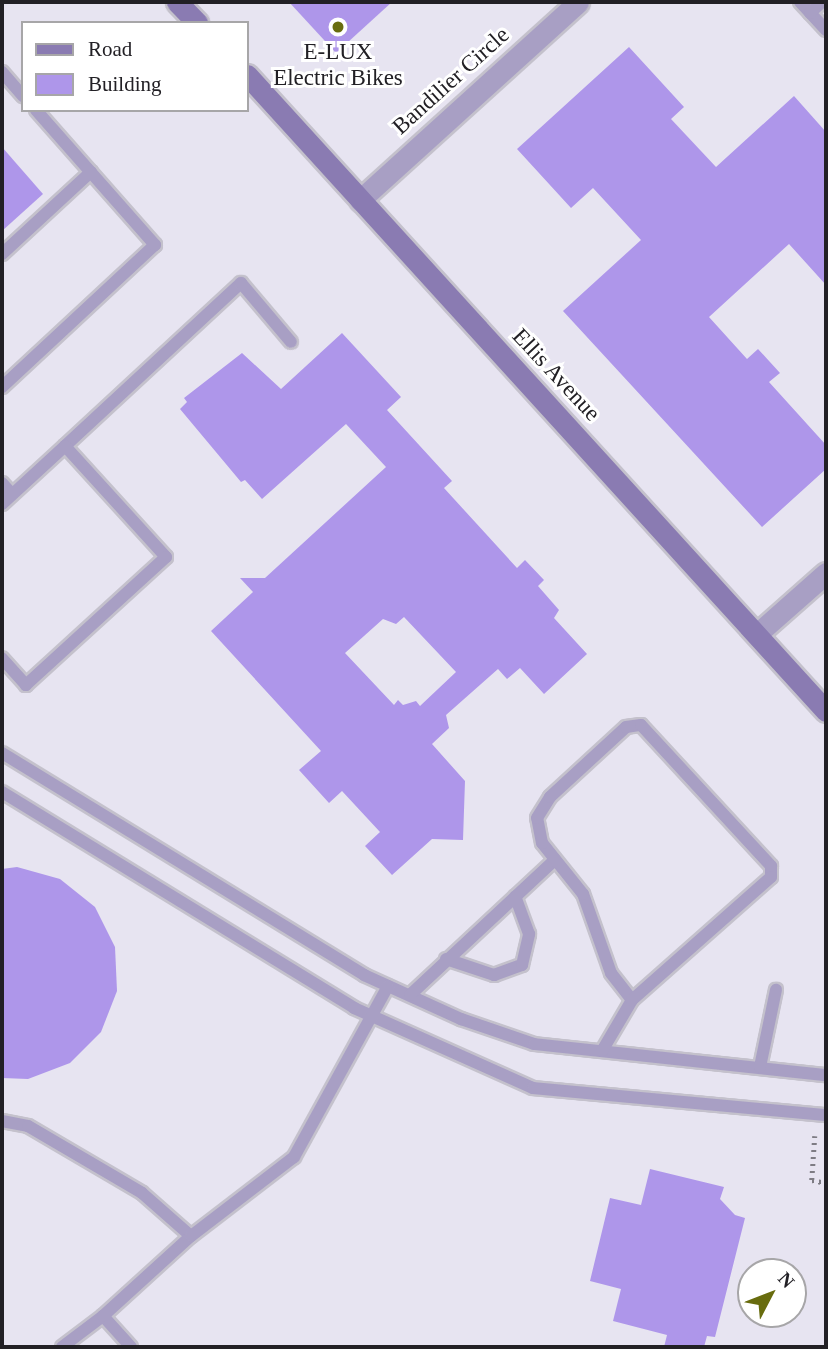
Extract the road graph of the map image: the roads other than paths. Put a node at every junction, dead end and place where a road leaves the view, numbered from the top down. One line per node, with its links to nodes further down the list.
1 (177, 2): 6 (main road)
2 (578, 2): 13 (street, Bandilier Circle)
3 (800, 2): 5 (lane)
4 (822, 2): 5 (lane)
5 (810, 13): 7 (lane)
6 (195, 21)
7 (826, 30)
8 (2, 72): 10 (lane)
9 (248, 76): 13 (main road, Ellis Avenue)
10 (21, 94)
11 (38, 112): 12 (lane)
12 (91, 172): 14 (lane); 16 (lane)
13 (360, 200): 22 (main road, Ellis Avenue)
14 (2, 254)
15 (291, 342): 17 (lane)
16 (2, 387)
17 (65, 446): 19 (lane); 23 (lane)
18 (2, 483): 19 (lane)
19 (12, 494): 20 (lane)
20 (2, 504)
21 (826, 572): 22 (street)
22 (757, 634): 24 (main road, Ellis Avenue)
23 (2, 658)
24 (826, 710)
25 (2, 753): 30 (lane)
26 (2, 792): 34 (lane)
27 (555, 859): 28 (lane); 33 (lane); 33 (lane)
28 (515, 896): 29 (lane); 29 (lane)
29 (446, 959): 32 (lane)
30 (388, 986): 32 (lane); 34 (lane)
31 (776, 990): 36 (lane)
32 (410, 995): 35 (lane)
33 (632, 1000): 35 (lane)
34 (373, 1017): 38 (lane); 40 (lane)
35 (601, 1051): 36 (lane)
36 (760, 1067): 37 (lane)
37 (826, 1075)
38 (821, 1114)
39 (2, 1121): 40 (lane)
40 (191, 1236): 41 (lane)
41 (103, 1316): 42 (lane); 43 (lane)
42 (62, 1347)
43 (131, 1347)

